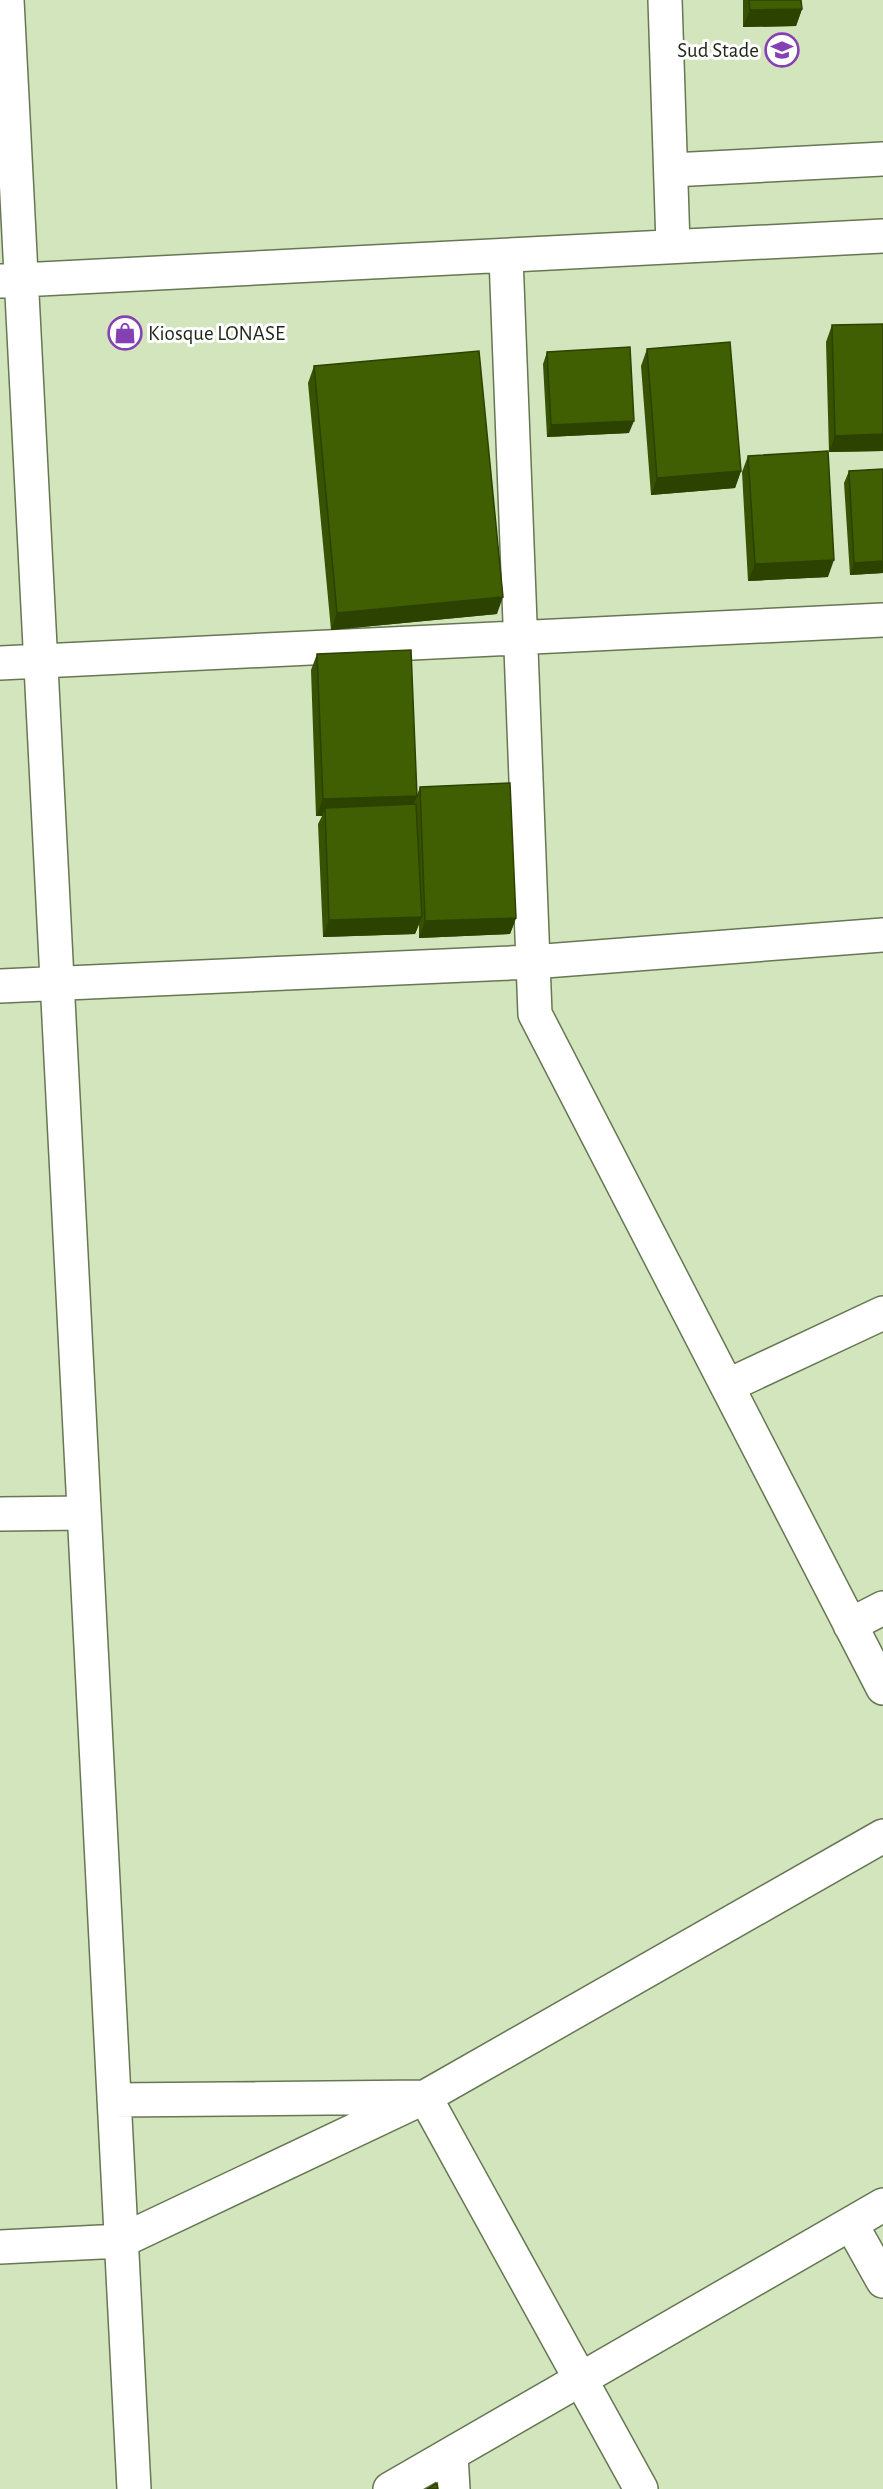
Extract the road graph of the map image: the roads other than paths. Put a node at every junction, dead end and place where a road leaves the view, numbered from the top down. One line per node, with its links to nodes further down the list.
1 (7, 0): 8 (street)
2 (664, 0): 4 (street)
3 (883, 159): 4 (street)
4 (672, 171): 6 (street)
5 (883, 236): 6 (street)
6 (673, 245): 7 (street)
7 (506, 257): 8 (street); 10 (street)
8 (11, 280): 11 (street)
9 (883, 620): 10 (street)
10 (520, 637): 11 (street); 14 (street)
11 (41, 661): 12 (street); 15 (street)
12 (0, 663)
13 (883, 935): 14 (street)
14 (532, 962): 15 (street); 18 (street)
15 (58, 983): 16 (street); 19 (street)
16 (0, 986)
17 (883, 1313): 18 (street)
18 (727, 1386): 22 (street)
19 (84, 1513): 20 (street); 26 (street)
20 (0, 1514)
21 (883, 1608): 22 (street)
22 (850, 1625): 23 (street)
23 (883, 1688)
24 (883, 1836): 25 (street)
25 (425, 2097): 26 (street); 29 (street); 32 (street)
26 (114, 2100): 29 (street)
27 (883, 2205): 28 (street)
28 (851, 2224): 31 (street); 32 (street)
29 (121, 2241): 30 (street); 34 (street)
30 (0, 2247)
31 (883, 2281)
32 (581, 2380): 33 (street); 37 (street)
33 (451, 2455): 35 (street); 36 (street)
34 (134, 2489)
35 (390, 2489)
36 (453, 2489)
37 (641, 2489)

